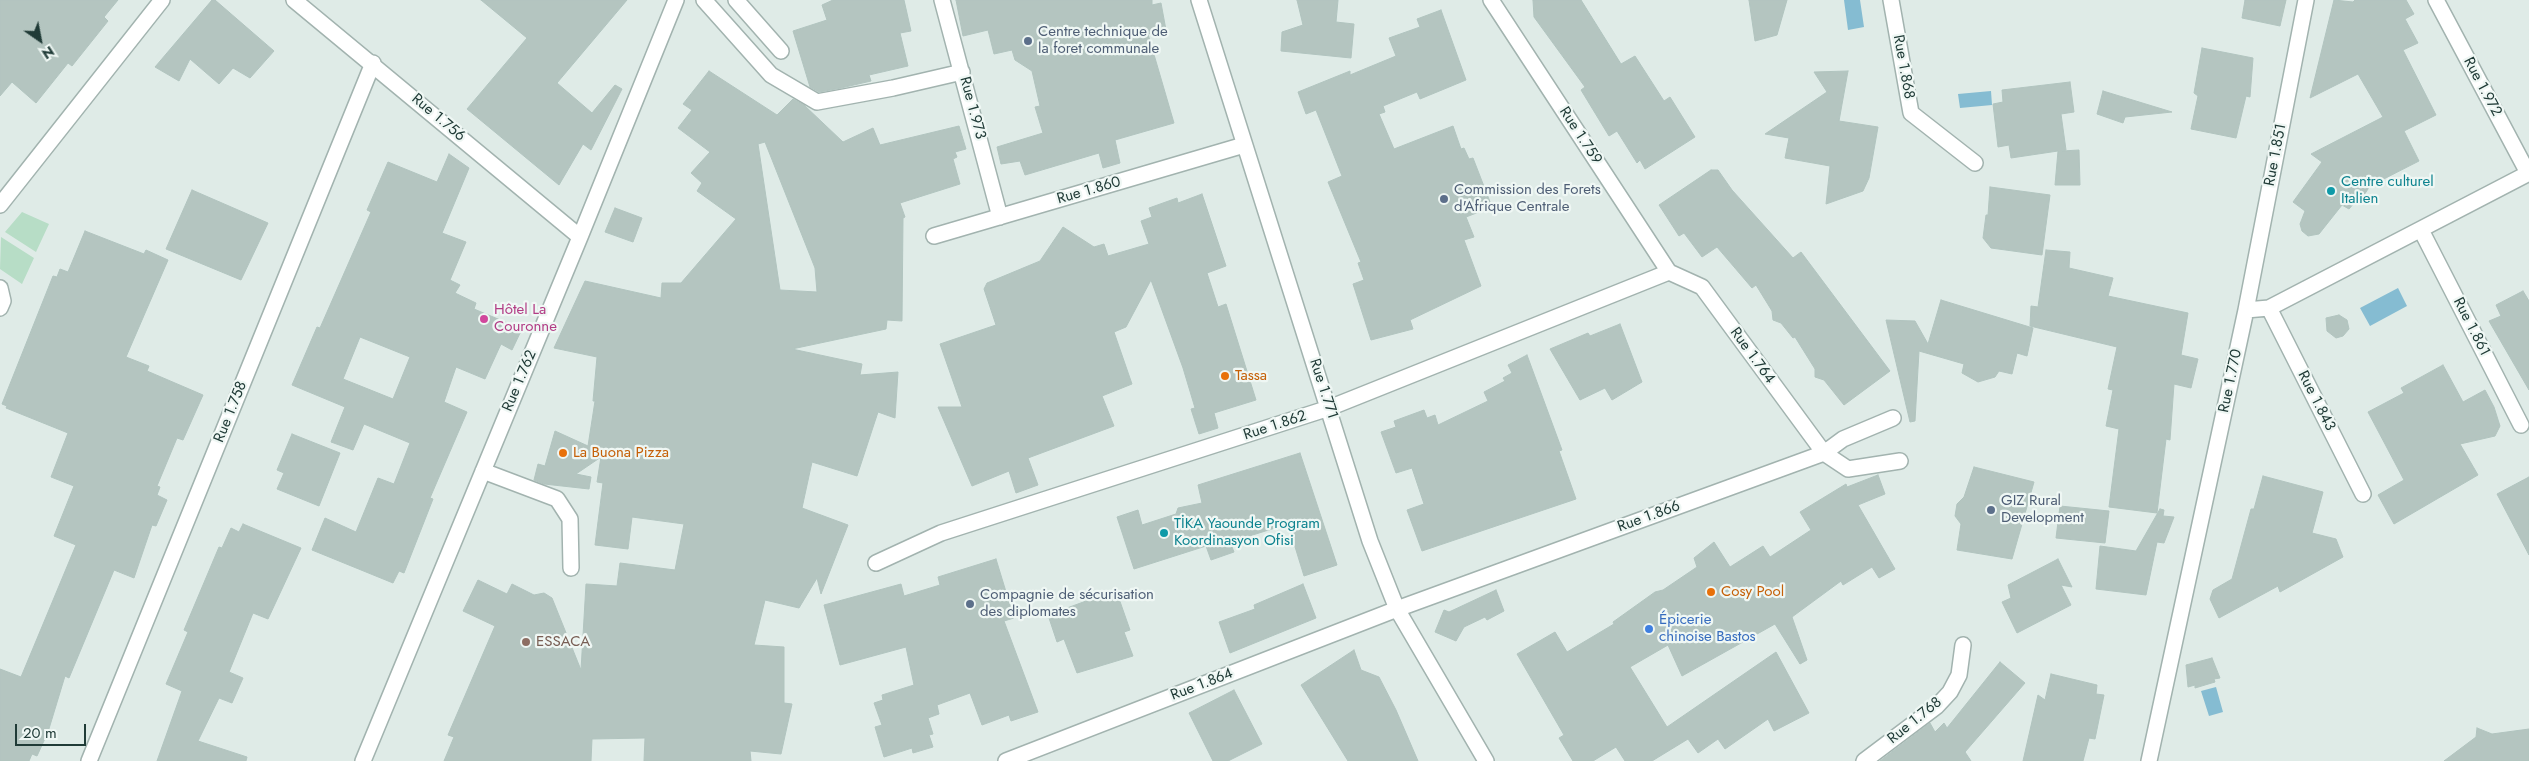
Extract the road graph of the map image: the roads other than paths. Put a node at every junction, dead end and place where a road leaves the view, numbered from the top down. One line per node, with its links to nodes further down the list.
1 (162, 0): 18 (street)
2 (294, 0): 13 (street, Rue 1.756)
3 (676, 0): 22 (street, Rue 1.762)
4 (704, 0): 14 (street)
5 (736, 0): 12 (street)
6 (942, 0): 14 (street, Rue 1.973)
7 (1199, 0): 15 (street, Rue 1.771)
8 (1491, 0): 23 (street, Rue 1.759)
9 (1891, 0): 16 (street, Rue 1.868)
10 (2306, 0): 27 (street, Rue 1.851)
11 (2436, 0): 17 (street, Rue 1.972)
12 (781, 51)
13 (373, 63): 22 (street, Rue 1.756); 39 (street, Rue 1.758)
14 (962, 72): 19 (street, Rue 1.973)
15 (1244, 145): 19 (street, Rue 1.860); 28 (street, Rue 1.771)
16 (1975, 163)
17 (2529, 173): 20 (street)
18 (0, 205)
19 (1000, 217): 21 (street, Rue 1.860)
20 (2421, 230): 26 (street); 30 (street, Rue 1.861)
21 (934, 236)
22 (580, 237): 33 (street, Rue 1.762)
23 (1669, 272): 28 (street, Rue 1.862); 31 (street, Rue 1.764)
24 (0, 288): 25 (street)
25 (0, 308)
26 (2269, 308): 27 (street); 34 (street, Rue 1.843)
27 (2246, 310): 44 (street, Rue 1.770)
28 (1329, 408): 35 (street, Rue 1.862); 37 (street, Rue 1.771)
29 (1893, 418): 31 (street, Rue 1.866)
30 (2521, 425)
31 (1824, 453): 32 (street); 37 (street, Rue 1.866)
32 (1900, 461)
33 (482, 471): 36 (street); 40 (street, Rue 1.762)
34 (2362, 494)
35 (876, 563)
36 (570, 568)
37 (1397, 609): 41 (street, Rue 1.864); 42 (street, Rue 1.771)
38 (1963, 645): 43 (street, Rue 1.768)
39 (89, 761)
40 (363, 761)
41 (1006, 761)
42 (1486, 761)
43 (1864, 761)
44 (2149, 761)

